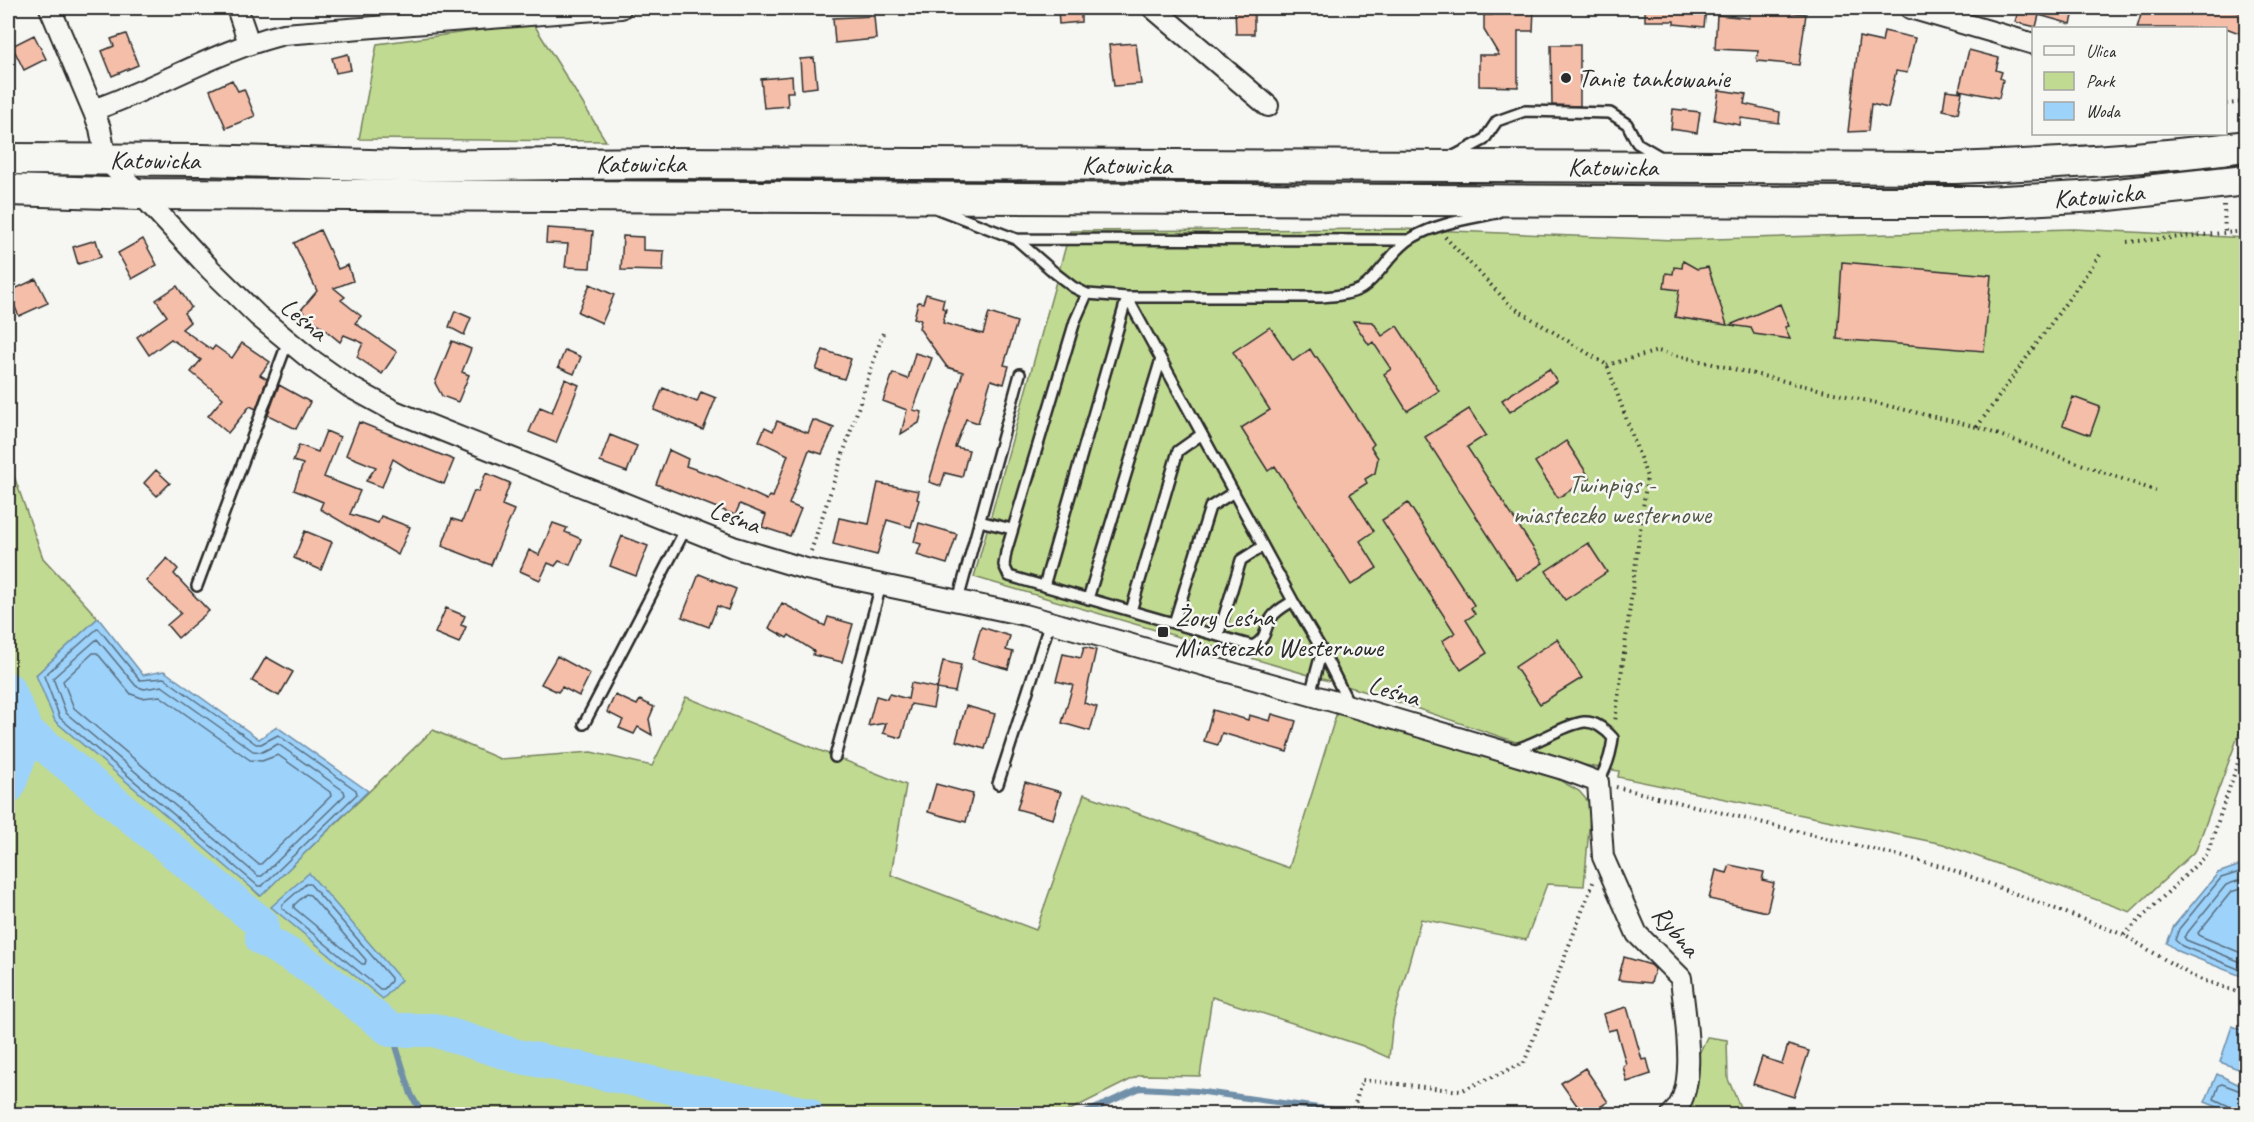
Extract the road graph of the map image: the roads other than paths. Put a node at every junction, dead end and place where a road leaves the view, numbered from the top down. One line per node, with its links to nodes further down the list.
1 (50, 8): 10 (street)
2 (237, 8): 7 (street)
3 (600, 8): 4 (street); 7 (street)
4 (621, 8)
5 (1153, 8): 9 (street)
6 (1910, 8): 8 (street)
7 (249, 43): 10 (street)
8 (2032, 43)
9 (1268, 106)
10 (93, 110): 13 (street)
11 (2247, 146): 15 (main road, Katowicka)
12 (8, 159): 13 (main road, Katowicka)
13 (106, 160): 14 (main road, Katowicka); 18 (street, Leśna)
14 (1434, 167): 15 (main road, Katowicka); 15 (lane)
15 (1678, 168)
16 (2247, 180): 20 (main road, Katowicka)
17 (8, 190): 18 (main road, Katowicka)
18 (140, 194): 19 (main road, Katowicka); 25 (street, Leśna)
19 (904, 198): 20 (main road, Katowicka); 21 (lane)
20 (1547, 201): 22 (lane)
21 (1016, 239): 22 (lane); 23 (lane)
22 (1409, 240): 24 (lane)
23 (1088, 294): 24 (lane); 32 (lane)
24 (1127, 297): 26 (lane); 36 (lane)
25 (288, 342): 31 (street, Leśna); 35 (lane)
26 (1161, 359): 28 (lane); 37 (lane)
27 (1020, 374): 30 (lane)
28 (1202, 434): 29 (lane); 40 (lane)
29 (1234, 492): 33 (lane); 42 (lane)
30 (979, 521): 32 (lane); 38 (lane)
31 (686, 528): 34 (street, Leśna); 47 (lane)
32 (1012, 529): 36 (lane)
33 (1263, 546): 39 (lane); 43 (lane)
34 (881, 585): 38 (street, Leśna); 49 (lane)
35 (196, 586)
36 (1044, 586): 37 (lane)
37 (1088, 599): 40 (lane)
38 (958, 600): 41 (street, Leśna)
39 (1293, 601): 43 (lane); 44 (lane)
40 (1131, 611): 42 (lane)
41 (1050, 622): 45 (street, Leśna); 51 (lane)
42 (1174, 623): 43 (lane)
43 (1218, 636)
44 (1322, 650): 45 (lane); 46 (lane)
45 (1310, 695): 46 (street, Leśna)
46 (1350, 706): 48 (street, Leśna)
47 (584, 724)
48 (1503, 752): 50 (street, Leśna); 50 (lane)
49 (835, 757)
50 (1598, 782): 52 (street, Rybna)
51 (998, 784)
52 (1672, 1114)

